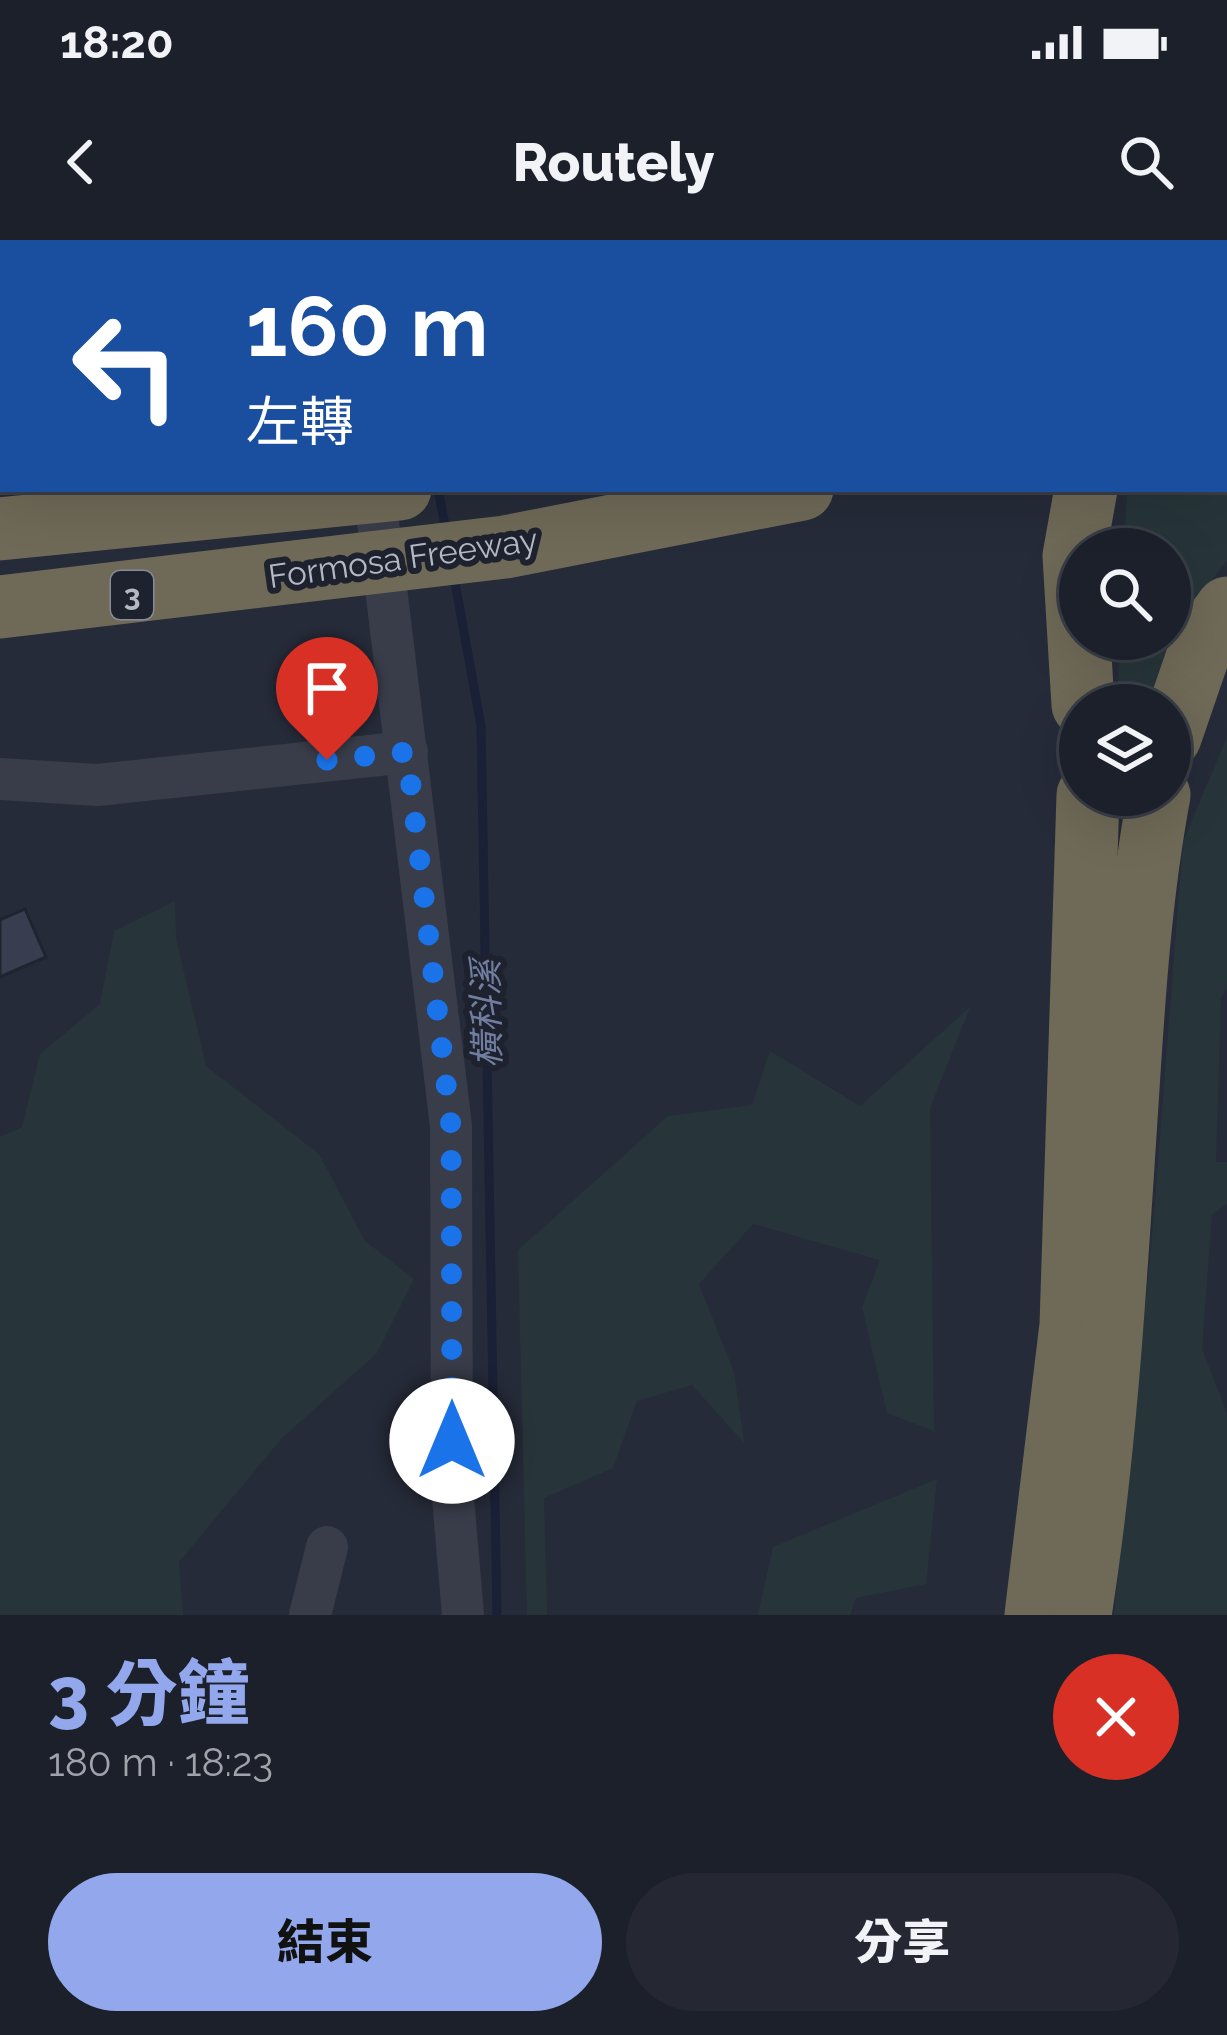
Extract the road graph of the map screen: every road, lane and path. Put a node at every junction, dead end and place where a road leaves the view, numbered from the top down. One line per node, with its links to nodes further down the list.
1 (374, 492): 10 (street)
2 (376, 492): 5 (highway, Formosa Freeway)
3 (787, 492): 6 (highway, Formosa Freeway / 3)
4 (1085, 492): 8 (highway)
5 (0, 529)
6 (0, 607)
7 (1227, 608): 9 (highway)
8 (1082, 684)
9 (1188, 684)
10 (407, 752): 12 (street); 18 (street)
11 (0, 779): 12 (street)
12 (97, 785): 13 (street)
13 (0, 798)
14 (1087, 816): 19 (highway)
15 (1155, 816): 20 (highway)
16 (327, 1547): 17 (street)
17 (310, 1615)
18 (463, 1615)
19 (1036, 1615)
20 (1081, 1615)

